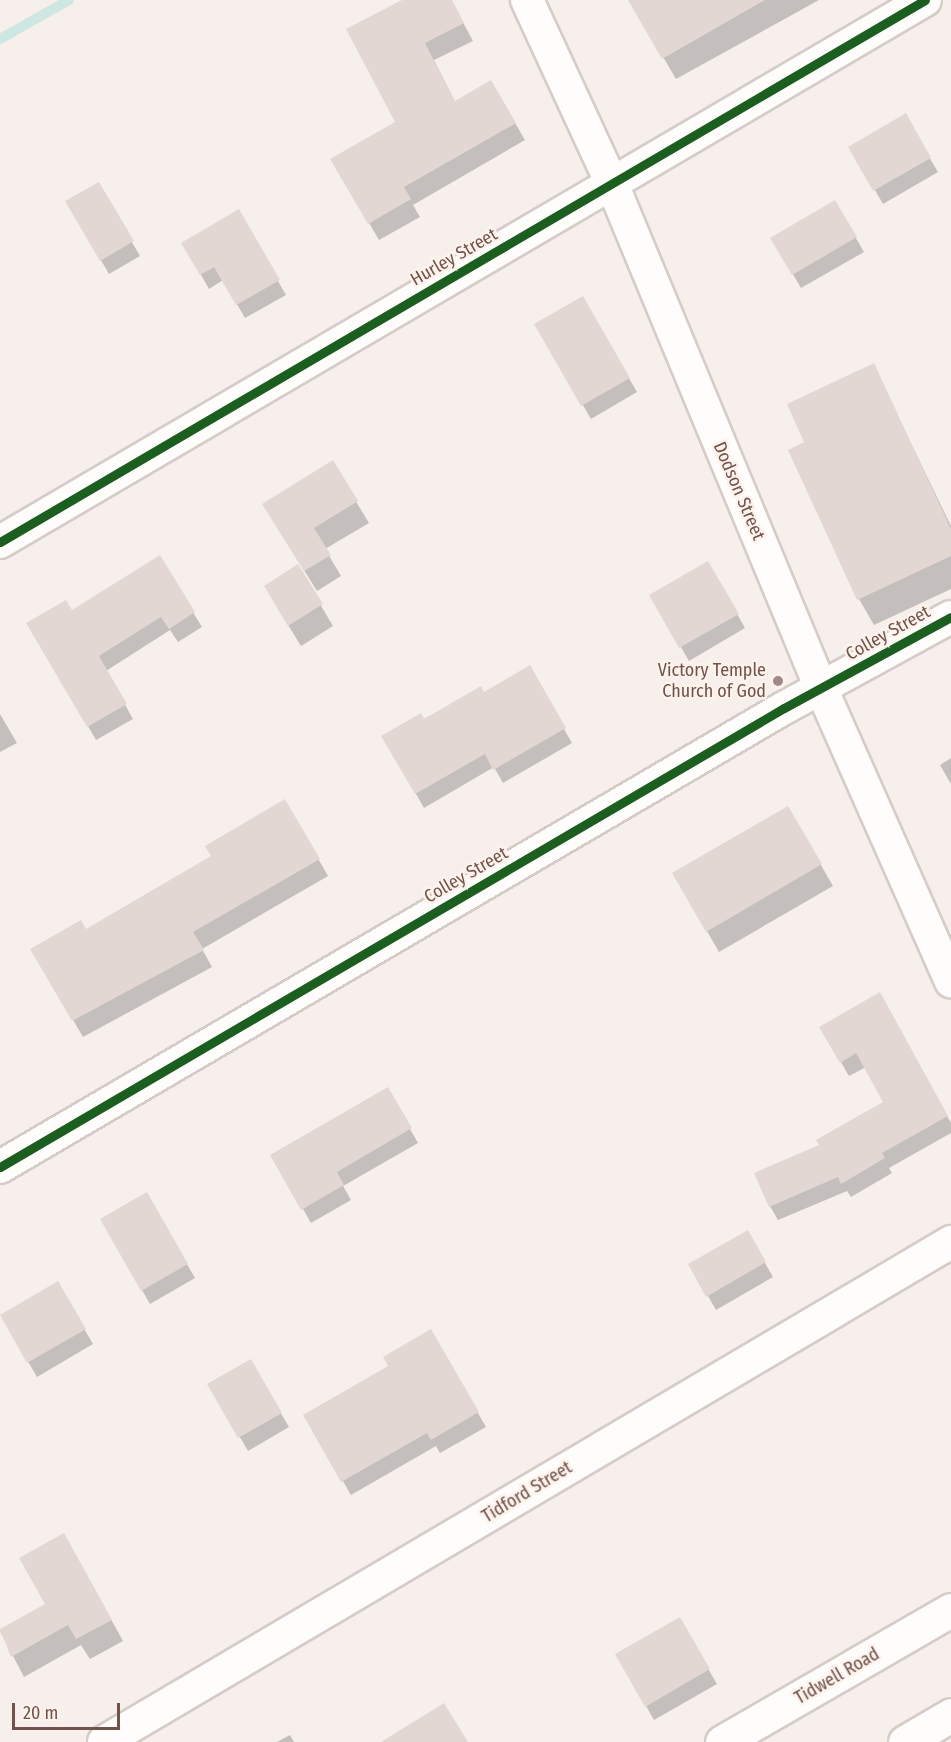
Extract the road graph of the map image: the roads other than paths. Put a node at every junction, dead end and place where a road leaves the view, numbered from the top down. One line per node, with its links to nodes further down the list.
1 (527, 0): 3 (street, Dodson Street)
2 (925, 0): 3 (street, Hurley Street)
3 (612, 184): 4 (street, Hurley Street); 6 (street, Dodson Street)
4 (0, 542)
5 (951, 617): 6 (street, Colley Street)
6 (821, 688): 7 (street, Dodson Street); 8 (street, Colley Street)
7 (951, 982)
8 (0, 1167)
9 (951, 1242): 12 (street, Tidford Street)
10 (951, 1610): 13 (main road, Tidwell Road)
11 (951, 1715): 14 (main road)
12 (104, 1742)
13 (722, 1742)
14 (906, 1742)

